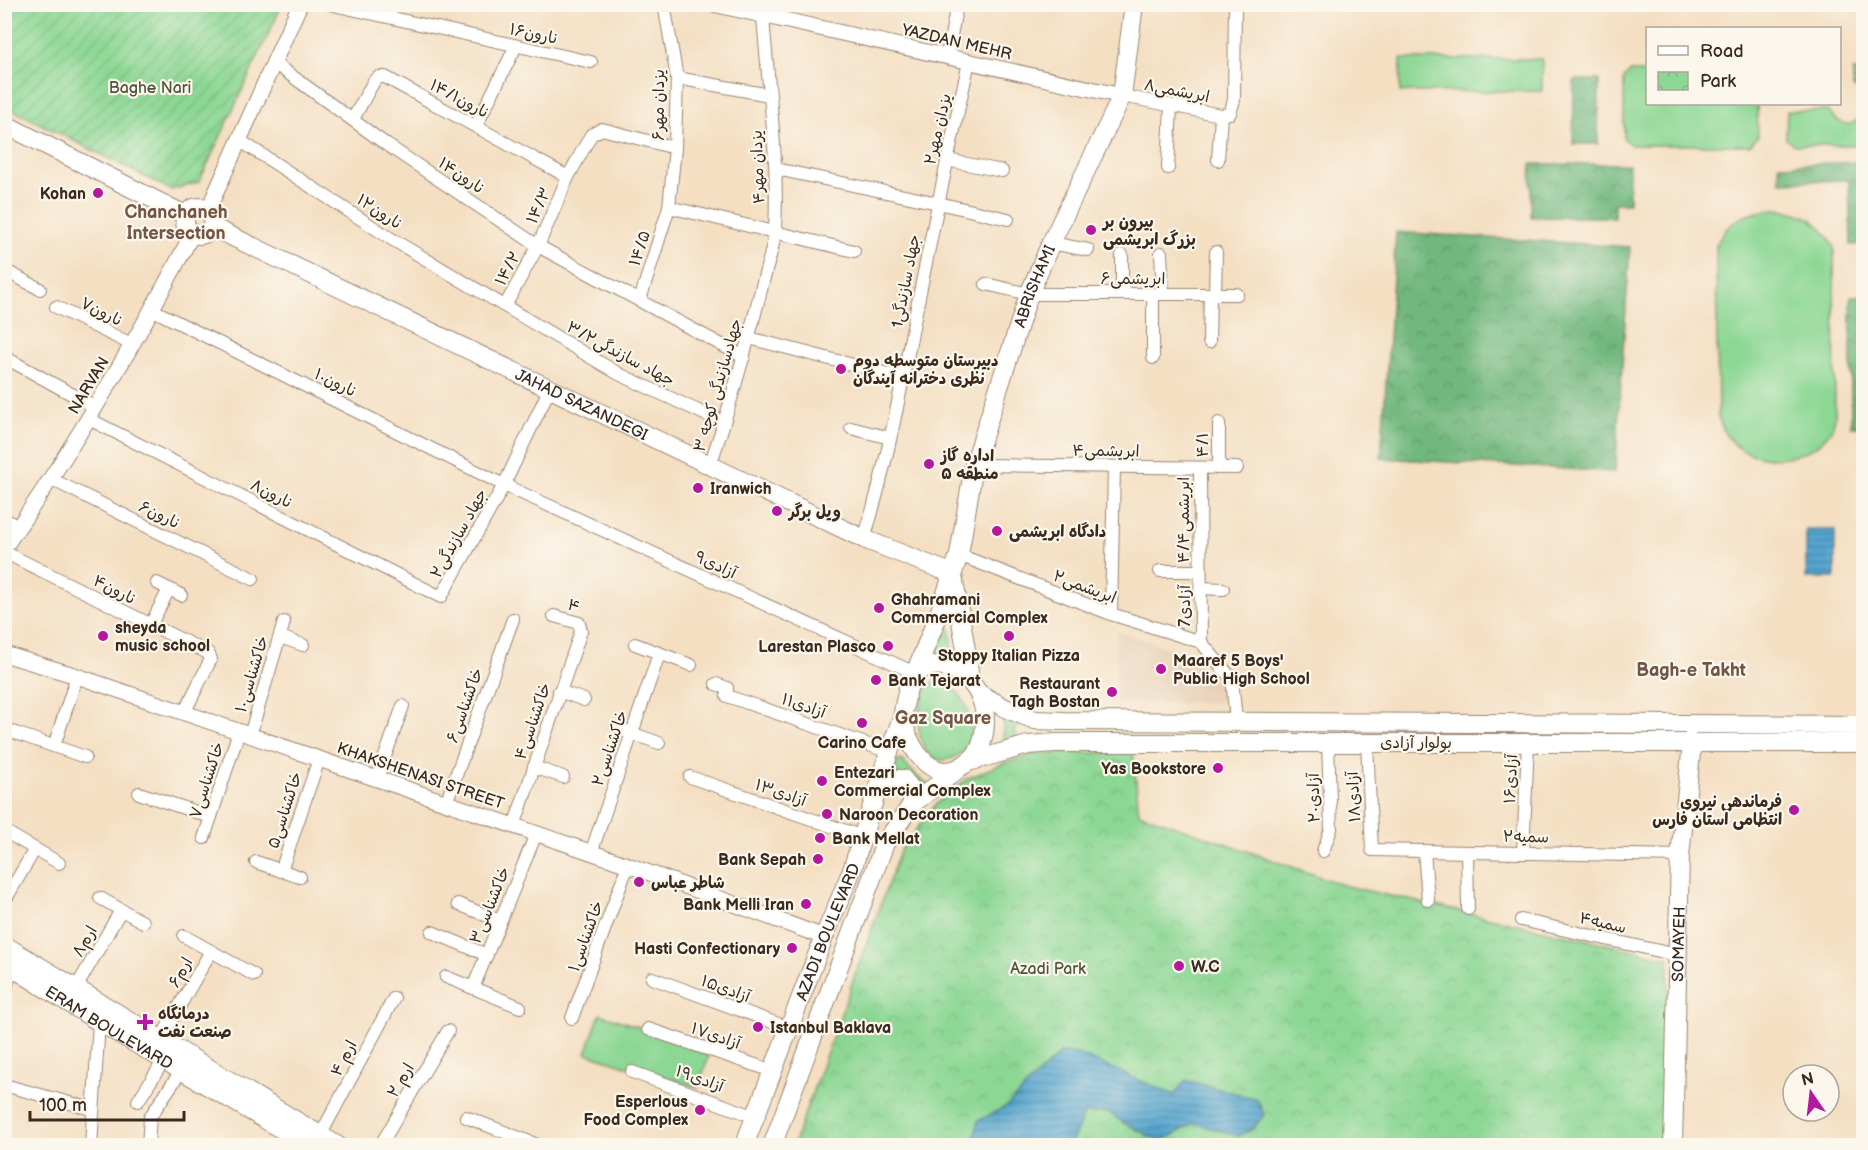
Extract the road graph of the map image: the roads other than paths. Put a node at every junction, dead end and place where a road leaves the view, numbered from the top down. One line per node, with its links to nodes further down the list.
1 (300, 4): 13 (street)
2 (329, 4): 9 (street, نارون۱۶)
3 (664, 4): 14 (street, یزدان مهر۶)
4 (713, 4): 8 (street, YAZDAN MEHR)
5 (957, 4): 10 (street)
6 (1134, 4): 16 (main road, ABRISHAMI)
7 (1235, 4): 18 (street)
8 (760, 10): 10 (street, YAZDAN MEHR); 15 (street, یزدان مهر۴)
9 (516, 46): 11 (street, نارون۱۶); 21 (street)
10 (947, 57): 12 (street, YAZDAN MEHR)
11 (591, 62)
12 (969, 62): 16 (street, YAZDAN MEHR); 24 (street, یزدان مهر۲)
13 (274, 63): 19 (street, نارون۱۴); 22 (street)
14 (677, 78): 15 (street); 23 (street, یزدان مهر۶)
15 (769, 95): 27 (street, یزدان مهر۴)
16 (1122, 96): 17 (street, ابریشمی۸); 37 (main road, ABRISHAMI)
17 (1171, 106): 18 (street, ابریشمی۸); 26 (street)
18 (1224, 115): 25 (street)
19 (353, 119): 21 (street, ۱۴/۱نارون); 38 (street, نارون۱۴)
20 (4, 124): 32 (main road)
21 (476, 126): 29 (street, ۱۴/۱نارون)
22 (239, 140): 33 (street); 53 (street, نارون۱۲)
23 (675, 148): 29 (street, ۱۴/۳); 31 (street, یزدان مهر۶)
24 (947, 160): 28 (street); 30 (street, یزدان مهر۲)
25 (1218, 160)
26 (1168, 168)
27 (776, 169): 30 (street); 35 (street, یزدان مهر۴)
28 (1002, 171)
29 (568, 177): 38 (street, ۱۴/۳)
30 (938, 203): 34 (street); 63 (street, 1جهاد سازندگی)
31 (669, 207): 35 (street); 52 (street, ۱۴/۵)
32 (186, 215): 33 (main road); 36 (main road)
33 (210, 218): 36 (main road); 64 (main road, JAHAD SAZANDEGI)
34 (1008, 219)
35 (775, 231): 40 (street); 56 (street, یزدان مهر۴)
36 (192, 234): 55 (street, NARVAN)
37 (1051, 243): 39 (street); 47 (main road, ABRISHAMI)
38 (538, 246): 52 (street, نارون۱۴); 53 (street, ۱۴/۲)
39 (1088, 250)
40 (854, 251)
41 (1216, 252): 50 (street)
42 (1161, 253): 49 (street)
43 (1122, 255): 48 (street)
44 (4, 270): 46 (street)
45 (986, 284): 47 (street, ابریشمی۶)
46 (40, 289)
47 (1029, 294): 48 (street, ابریشمی۶); 71 (main road, ABRISHAMI)
48 (1122, 294): 49 (street, ابریشمی۶)
49 (1158, 294): 50 (street, ابریشمی۶); 62 (street)
50 (1213, 294): 51 (street, ابریشمی۶); 58 (street)
51 (1236, 294)
52 (640, 300): 60 (street, نارون۱۴)
53 (506, 306): 66 (street, ۳/۲جهاد سازندگی)
54 (56, 307): 59 (street, نارون۷)
55 (153, 310): 59 (street, NARVAN); 77 (street, نارون۱۰)
56 (755, 315): 57 (street, جهادسازندگی کوچه ۳)
57 (749, 338): 60 (street, جهادسازندگی کوچه ۳); 63 (street)
58 (1209, 342)
59 (133, 345): 65 (street, NARVAN)
60 (744, 357): 66 (street, جهادسازندگی کوچه ۳)
61 (6, 358): 65 (street, نارون۸)
62 (1153, 358)
63 (903, 378): 69 (street, 1جهاد سازندگی)
64 (550, 388): 70 (main road, JAHAD SAZANDEGI); 77 (street, ۲جهاد سازندگی)
65 (92, 413): 76 (street, NARVAN); 93 (street, نارون۸)
66 (724, 423): 70 (street, جهادسازندگی کوچه ۳)
67 (1219, 423): 74 (street, ۴/۱)
68 (851, 428): 69 (street)
69 (890, 438): 80 (street, 1جهاد سازندگی)
70 (710, 465): 80 (main road, JAHAD SAZANDEGI)
71 (974, 465): 72 (street, ابریشمی۴); 82 (main road, ABRISHAMI)
72 (1114, 467): 73 (street, ابریشمی۴); 95 (street)
73 (1200, 468): 74 (street, ابریشمی۴); 85 (street, ابریشمی۴/۴)
74 (1219, 468): 75 (street, ابریشمی۴)
75 (1237, 468)
76 (51, 479): 79 (street, NARVAN); 87 (street, نارون۶)
77 (504, 485): 93 (street, ۲جهاد سازندگی); 108 (street, آزادی۹)
78 (4, 519): 79 (street)
79 (19, 527): 81 (street, NARVAN)
80 (864, 539): 83 (main road, JAHAD SAZANDEGI)
81 (4, 550): 99 (street, نارون۴)
82 (959, 555): 86 (main road, ABRISHAMI); 95 (street, ابریشمی۲)
83 (920, 562): 86 (main road, JAHAD SAZANDEGI); 94 (main road)
84 (1160, 571): 85 (street)
85 (1200, 571): 89 (street, 7آزادی)
86 (953, 574): 94 (main road, ABRISHAMI); 111 (main road)
87 (254, 579)
88 (157, 583): 90 (street)
89 (1200, 588): 91 (street); 102 (street, 7آزادی)
90 (169, 589): 92 (street); 99 (street)
91 (1223, 589)
92 (181, 595)
93 (441, 597)
94 (940, 611): 108 (main road, ABRISHAMI)
95 (1111, 614): 102 (street, ابریشمی۲)
96 (554, 615): 100 (street, ۴)
97 (513, 619): 144 (street, خاکشناسی۶)
98 (284, 622): 101 (street, خاکشناسی۱۰)
99 (150, 626): 115 (street, نارون۴)
100 (581, 627): 112 (street, خاکشناسی۴)
101 (280, 637): 104 (street); 124 (street, خاکشناسی۱۰)
102 (1201, 642): 118 (street)
103 (635, 644): 106 (street)
104 (303, 645)
105 (4, 654): 109 (street, KHAKSHENASI STREET)
106 (659, 654): 107 (street); 123 (street, خاکشناسی۲)
107 (691, 665)
108 (915, 674): 111 (main road); 116 (main road)
109 (77, 676): 115 (street, KHAKSHENASI STREET); 133 (street)
110 (716, 684): 134 (street, آزادی۱۱)
111 (975, 687): 117 (main road, بولوار آزادی); 137 (main road)
112 (560, 691): 113 (street); 138 (street, خاکشناسی۴)
113 (584, 700)
114 (403, 706): 141 (street)
115 (184, 713): 124 (street, KHAKSHENASI STREET)
116 (903, 716): 134 (main road, AZADI BOULEVARD); 137 (main road)
117 (1035, 720): 118 (main road, بولوار آزادی); 132 (main road)
118 (1236, 721): 119 (main road, بولوار آزادی)
119 (1549, 722): 120 (main road, بولوار آزادی); 129 (main road)
120 (1863, 725)
121 (617, 728): 123 (street)
122 (4, 729): 133 (street)
123 (632, 733): 127 (street); 157 (street, خاکشناسی۲)
124 (244, 734): 136 (street, KHAKSHENASI STREET); 146 (street, خاکشناسی۷)
125 (1367, 742): 126 (main road, بولوار آزادی); 128 (main road, بولوار آزادی); 153 (street, آزادی۱۸)
126 (1528, 742): 129 (main road, بولوار آزادی); 158 (street, آزادی۱۶)
127 (659, 743)
128 (1328, 743): 132 (main road, بولوار آزادی); 154 (street, آزادی۲۰)
129 (1548, 743): 131 (main road, بولوار آزادی)
130 (1863, 743): 131 (main road, بولوار آزادی)
131 (1692, 744): 159 (main road, SOMAYEH)
132 (1028, 745): 137 (main road, بولوار آزادی)
133 (54, 746): 135 (street)
134 (889, 752): 142 (main road, AZADI BOULEVARD)
135 (85, 757)
136 (319, 759): 141 (street, KHAKSHENASI STREET); 163 (street, خاکشناسی۵)
137 (964, 765): 145 (main road, AZADI BOULEVARD)
138 (534, 767): 139 (street); 147 (street, خاکشناسی۴)
139 (563, 777)
140 (690, 777): 150 (street, آزادی۱۳)
141 (377, 779): 144 (street, KHAKSHENASI STREET)
142 (880, 783): 145 (main road); 150 (main road, AZADI BOULEVARD)
143 (139, 793): 146 (street)
144 (446, 803): 147 (street, KHAKSHENASI STREET)
145 (912, 804): 212 (main road, AZADI BOULEVARD)
146 (211, 817): 151 (street, خاکشناسی۷)
147 (514, 826): 149 (street, KHAKSHENASI STREET)
148 (4, 831): 152 (street)
149 (537, 834): 157 (street, KHAKSHENASI STREET); 172 (street, خاکشناسی۳)
150 (863, 837): 176 (main road, AZADI BOULEVARD)
151 (204, 838)
152 (35, 849): 161 (street); 167 (street)
153 (1372, 850): 155 (street, ۲سمیه)
154 (1323, 851)
155 (1424, 851): 156 (street, ۲سمیه); 166 (street)
156 (1467, 852): 158 (street, ۲سمیه); 169 (street)
157 (591, 853): 162 (street, KHAKSHENASI STREET)
158 (1522, 853): 159 (street, ۲سمیه)
159 (1680, 856): 180 (main road, SOMAYEH)
160 (256, 862): 163 (street)
161 (59, 863)
162 (628, 865): 176 (street, KHAKSHENASI STREET); 190 (street, خاکشناسی۱)
163 (281, 871): 164 (street)
164 (300, 877)
165 (100, 898): 170 (street)
166 (1428, 900)
167 (4, 903)
168 (458, 904): 172 (street)
169 (1468, 909)
170 (121, 910): 173 (street); 185 (street, ارم۸)
171 (1521, 920): 180 (street, سمیه۴)
172 (500, 921): 179 (street, خاکشناسی۳)
173 (143, 922)
174 (432, 932): 179 (street)
175 (184, 936): 178 (street)
176 (824, 937): 192 (main road, AZADI BOULEVARD)
177 (4, 945): 181 (main road, ERAM BOULEVARD)
178 (211, 951): 182 (street); 195 (street, ارم۶)
179 (486, 955): 186 (street, خاکشناسی۳)
180 (1677, 955): 213 (main road, SOMAYEH)
181 (17, 965): 185 (main road, ERAM BOULEVARD); 187 (street); 191 (main road, ERAM BOULEVARD)
182 (254, 975)
183 (446, 977): 186 (street)
184 (652, 978): 192 (street, آزادی۱۵)
185 (76, 988): 195 (main road, ERAM BOULEVARD)
186 (473, 988): 189 (street)
187 (4, 994)
188 (394, 998): 205 (street, ارم ۴)
189 (520, 1007)
190 (572, 1018)
191 (99, 1022): 196 (main road, ERAM BOULEVARD); 202 (street)
192 (789, 1028): 198 (main road, AZADI BOULEVARD)
193 (648, 1029): 198 (street, آزادی۱۷)
194 (448, 1031): 209 (street, ارم ۲)
195 (160, 1040): 205 (main road, ERAM BOULEVARD)
196 (164, 1060): 197 (main road, ERAM BOULEVARD); 201 (street)
197 (181, 1071): 205 (main road, ERAM BOULEVARD); 207 (street)
198 (773, 1071): 204 (main road, AZADI BOULEVARD)
199 (632, 1072): 204 (street, آزادی۱۹)
200 (4, 1085): 202 (street)
201 (138, 1101)
202 (93, 1109): 206 (street)
203 (466, 1117): 210 (street)
204 (756, 1117): 211 (main road, AZADI BOULEVARD)
205 (316, 1140): 208 (main road, ERAM BOULEVARD)
206 (91, 1146)
207 (148, 1146)
208 (338, 1146)
209 (380, 1146)
210 (540, 1146)
211 (744, 1146)
212 (772, 1146)
213 (1673, 1146)

